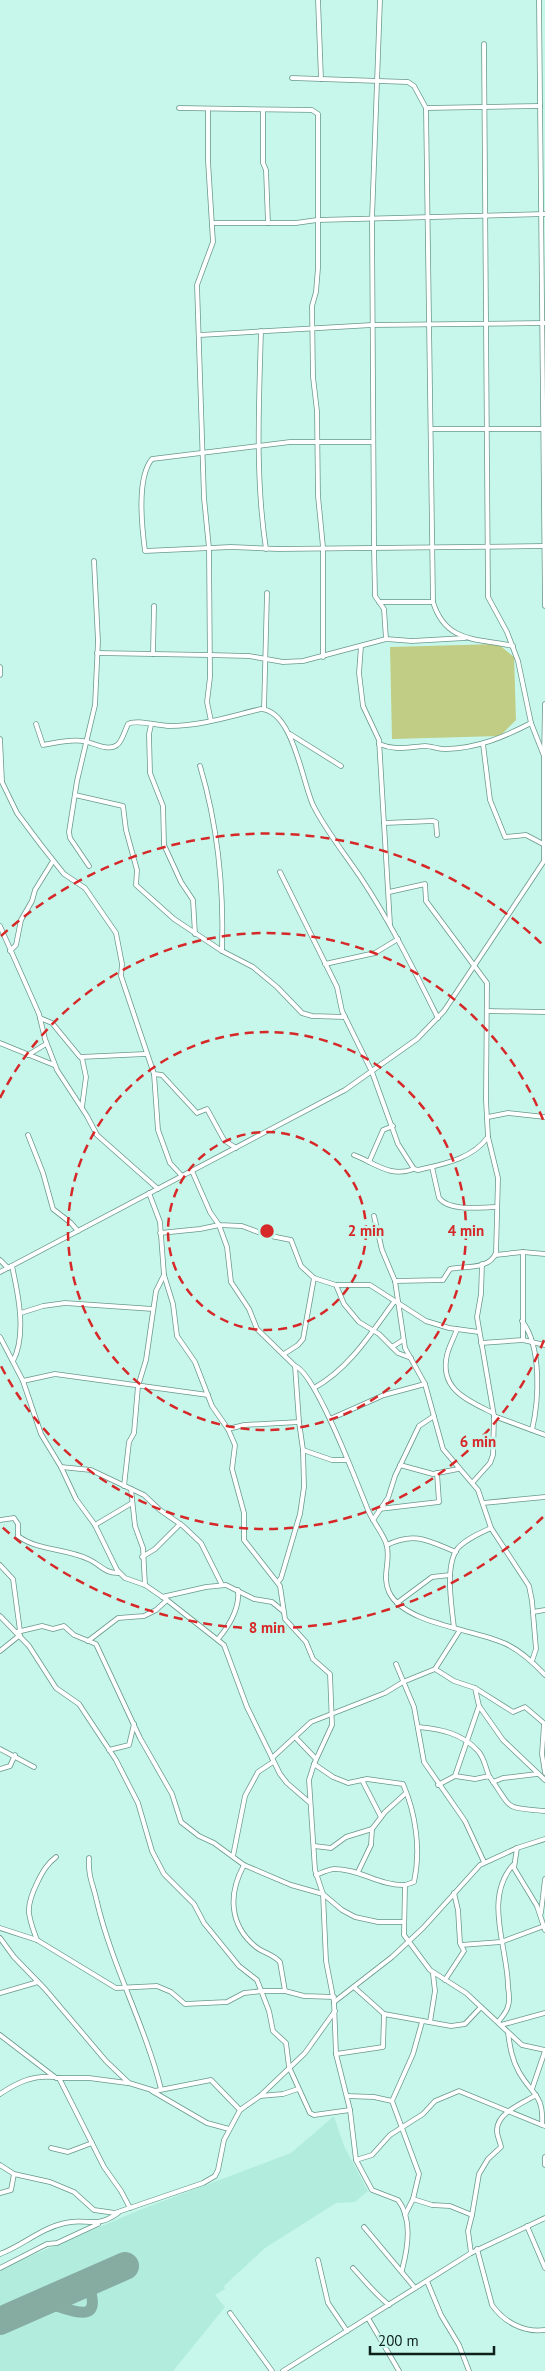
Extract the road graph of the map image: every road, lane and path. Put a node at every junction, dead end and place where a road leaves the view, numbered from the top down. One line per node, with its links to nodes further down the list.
1 (318, 0): 6 (street)
2 (380, 0): 7 (street)
3 (539, 0): 8 (street)
4 (484, 44): 9 (street)
5 (292, 78): 6 (street)
6 (321, 79): 7 (street)
7 (376, 82): 11 (street); 17 (street)
8 (540, 106): 9 (street); 14 (street)
9 (484, 107): 11 (street); 15 (street)
10 (179, 108): 12 (street)
11 (426, 108): 16 (street)
12 (208, 110): 13 (street); 20 (street)
13 (263, 110): 18 (street); 19 (street)
14 (543, 214): 15 (street); 21 (street)
15 (484, 216): 16 (street); 24 (street)
16 (429, 218): 17 (street); 23 (street)
17 (372, 219): 18 (street); 22 (street)
18 (317, 220): 19 (street); 25 (street)
19 (268, 223): 20 (street)
20 (213, 224): 27 (street)
21 (543, 323): 24 (street); 30 (street)
22 (372, 324): 23 (street); 25 (street); 32 (street)
23 (430, 324): 24 (street); 28 (street)
24 (485, 324): 29 (street)
25 (314, 327): 26 (street); 31 (street)
26 (261, 331): 27 (street); 33 (street)
27 (200, 335): 34 (street)
28 (431, 429): 29 (street); 39 (street)
29 (486, 429): 30 (street); 40 (street)
30 (544, 429): 35 (street)
31 (317, 442): 32 (street); 33 (street); 37 (street)
32 (373, 442): 38 (street)
33 (259, 445): 34 (street); 42 (street)
34 (203, 453): 41 (street); 41 (street)
35 (544, 535): 36 (street)
36 (544, 546): 40 (street); 48 (street)
37 (323, 547): 38 (street); 42 (street); 56 (street)
38 (374, 547): 39 (street); 45 (street)
39 (432, 547): 40 (street); 46 (street)
40 (487, 547): 52 (street)
41 (209, 548): 42 (street); 55 (street)
42 (266, 549)
43 (94, 561): 53 (street)
44 (267, 594): 57 (street)
45 (379, 602): 46 (street); 50 (street)
46 (434, 602): 49 (street)
47 (154, 606): 54 (street)
48 (545, 606)
49 (465, 638): 50 (street); 52 (street)
50 (386, 639): 51 (street)
51 (361, 646): 56 (street); 69 (street)
52 (512, 646): 63 (street)
53 (97, 653): 54 (street); 68 (street)
54 (153, 654): 55 (street)
55 (209, 654): 57 (street); 62 (street)
56 (323, 657): 57 (street)
57 (264, 659): 61 (street)
58 (0, 667): 59 (street)
59 (0, 675)
60 (545, 704): 73 (street)
61 (264, 709): 62 (street); 66 (street)
62 (211, 721): 65 (street)
63 (531, 723): 70 (street); 73 (street)
64 (36, 724): 68 (street)
65 (151, 725): 68 (street); 88 (street)
66 (290, 734): 75 (street); 86 (street)
67 (0, 739): 76 (street)
68 (86, 742): 77 (street)
69 (380, 744): 71 (street); 72 (street)
70 (483, 744): 71 (street); 80 (street)
71 (391, 749): 72 (street)
72 (380, 755): 78 (street)
73 (544, 756): 80 (street)
74 (200, 766): 91 (street)
75 (341, 766)
76 (1, 780): 82 (street)
77 (75, 794): 83 (street); 88 (street)
78 (384, 823): 79 (street); 85 (street)
79 (437, 835)
80 (543, 844): 81 (street)
81 (544, 860): 93 (street)
82 (53, 861): 90 (street); 101 (street)
83 (89, 866)
84 (280, 872): 92 (street)
85 (389, 892): 86 (street); 93 (street)
86 (390, 924): 89 (street)
87 (0, 926): 90 (street)
88 (195, 934): 91 (street)
89 (398, 939): 92 (street); 98 (street)
90 (10, 951): 97 (street)
91 (222, 951): 96 (street)
92 (325, 964): 96 (street)
93 (474, 965): 94 (street); 98 (street)
94 (487, 1011): 95 (street); 108 (street)
95 (545, 1012)
96 (345, 1017): 105 (street)
97 (40, 1018): 100 (street); 103 (street)
98 (438, 1018): 105 (street)
99 (0, 1043): 102 (street)
100 (46, 1044): 102 (street); 104 (street)
101 (146, 1054): 103 (street); 106 (street)
102 (28, 1055): 104 (street)
103 (82, 1058): 107 (street)
104 (54, 1065): 107 (street)
105 (372, 1072): 110 (street); 113 (street)
106 (154, 1074): 113 (street); 119 (street)
107 (82, 1108): 120 (street)
108 (488, 1117): 109 (street); 112 (street)
109 (545, 1117)
110 (393, 1126): 115 (street); 117 (street)
111 (28, 1135): 125 (street)
112 (488, 1137): 116 (street); 122 (street)
113 (236, 1148): 118 (street)
114 (354, 1155): 115 (street)
115 (369, 1162): 117 (street)
116 (432, 1167): 117 (street); 122 (street)
117 (414, 1169)
118 (192, 1171): 119 (street); 124 (street)
119 (182, 1176): 120 (street)
120 (158, 1188): 121 (street)
121 (149, 1193): 125 (street); 126 (street)
122 (497, 1207): 128 (street)
123 (374, 1216): 136 (street)
124 (219, 1225): 126 (street); 135 (street); 153 (street)
125 (78, 1231): 132 (street)
126 (160, 1233): 134 (street)
127 (523, 1252): 128 (street); 129 (street); 142 (street)
128 (495, 1254): 131 (street)
129 (545, 1254)
130 (0, 1260): 132 (street)
131 (482, 1264): 136 (street); 145 (street)
132 (10, 1267): 133 (street); 141 (street)
133 (0, 1272)
134 (164, 1275): 140 (street); 161 (street)
135 (314, 1278): 137 (street); 153 (street)
136 (395, 1281): 139 (street)
137 (336, 1285): 138 (street); 144 (street)
138 (394, 1302): 139 (street); 144 (street)
139 (400, 1305): 143 (street); 147 (street)
140 (153, 1309): 141 (street); 159 (street)
141 (20, 1312): 155 (street)
142 (522, 1322): 148 (street); 149 (street)
143 (457, 1329): 145 (street); 162 (street)
144 (373, 1330): 152 (street); 160 (street)
145 (479, 1332): 150 (street)
146 (0, 1336): 155 (street)
147 (403, 1340): 152 (street); 154 (street)
148 (523, 1340): 149 (street); 150 (street)
149 (533, 1342): 151 (street); 167 (street)
150 (481, 1343): 162 (street)
151 (545, 1345)
152 (392, 1347): 154 (street)
153 (284, 1354): 156 (street)
154 (411, 1358): 158 (street)
155 (13, 1361): 157 (street)
156 (295, 1366): 160 (street); 165 (street)
157 (23, 1381): 159 (street); 172 (street)
158 (425, 1384): 163 (street); 164 (street)
159 (138, 1386): 161 (street); 176 (street)
160 (314, 1388): 164 (street)
161 (208, 1395): 166 (street)
162 (494, 1415): 167 (street); 175 (street)
163 (434, 1416): 171 (street); 173 (street)
164 (330, 1418): 170 (street)
165 (298, 1422): 166 (street); 169 (street)
166 (228, 1429): 193 (street)
167 (532, 1430): 168 (street)
168 (545, 1435)
169 (303, 1450): 170 (street); 193 (street)
170 (346, 1460): 183 (street)
171 (400, 1465): 174 (street); 181 (street)
172 (61, 1467): 176 (street); 185 (street)
173 (458, 1469): 174 (street); 175 (street)
174 (437, 1473): 181 (street)
175 (473, 1482): 180 (street)
176 (124, 1486): 177 (street)
177 (131, 1490): 179 (street); 184 (street)
178 (545, 1496): 180 (street)
179 (132, 1503): 185 (street); 189 (street)
180 (483, 1503): 186 (street)
181 (379, 1509): 183 (street)
182 (0, 1520): 191 (street)
183 (373, 1520): 187 (street)
184 (180, 1524): 189 (street); 195 (street)
185 (95, 1525): 191 (street)
186 (491, 1528): 188 (street); 202 (street)
187 (387, 1545): 188 (street); 199 (street)
188 (456, 1552): 192 (street)
189 (142, 1557): 194 (street)
190 (0, 1565): 206 (street)
191 (119, 1573): 194 (street)
192 (450, 1575): 199 (street); 204 (street)
193 (278, 1582): 201 (street)
194 (145, 1585): 197 (street)
195 (222, 1585): 196 (street); 197 (street)
196 (238, 1590): 201 (street); 208 (street)
197 (162, 1596): 198 (street)
198 (167, 1600): 207 (street); 208 (street)
199 (397, 1603): 204 (street)
200 (545, 1610): 202 (street)
201 (283, 1611): 217 (street)
202 (533, 1612): 210 (street)
203 (0, 1616): 206 (street)
204 (454, 1628): 205 (street)
205 (460, 1630): 210 (street); 212 (street)
206 (19, 1633): 207 (street); 209 (street); 224 (street)
207 (88, 1640): 218 (street)
208 (218, 1640): 227 (street)
209 (0, 1651)
210 (532, 1661): 213 (street)
211 (396, 1664): 214 (street)
212 (435, 1669): 214 (street); 215 (street)
213 (545, 1675)
214 (403, 1682): 217 (street); 220 (street)
215 (475, 1688): 216 (street); 219 (street)
216 (479, 1706): 222 (street); 232 (street)
217 (333, 1714): 221 (street); 226 (street)
218 (134, 1724): 224 (street); 247 (street)
219 (544, 1724): 231 (street)
220 (418, 1727): 222 (street); 238 (street)
221 (296, 1738): 226 (street); 227 (street)
222 (466, 1742): 233 (street); 234 (street)
223 (0, 1749): 225 (street)
224 (109, 1750): 273 (street)
225 (14, 1755): 229 (street); 230 (street)
226 (316, 1759): 228 (street)
227 (272, 1760): 240 (street); 247 (street)
228 (314, 1764): 235 (street); 240 (street)
229 (34, 1767)
230 (0, 1769)
231 (545, 1773)
232 (537, 1774): 236 (street); 237 (street)
233 (455, 1776): 234 (street); 238 (street)
234 (489, 1776): 237 (street)
235 (362, 1780): 239 (street); 242 (street)
236 (545, 1780)
237 (493, 1782): 241 (street)
238 (438, 1785): 250 (street)
239 (406, 1793): 242 (street); 256 (street)
240 (309, 1802): 245 (street)
241 (545, 1811)
242 (381, 1817): 243 (street)
243 (372, 1829): 245 (street); 253 (street)
244 (545, 1840): 246 (street)
245 (314, 1846): 254 (street)
246 (517, 1848): 250 (street); 252 (street)
247 (233, 1856): 251 (street)
248 (56, 1857): 264 (street)
249 (89, 1858): 271 (street)
250 (484, 1862): 257 (street)
251 (244, 1865): 258 (street); 274 (street)
252 (513, 1865): 259 (street); 266 (street)
253 (358, 1872): 254 (street); 256 (street)
254 (316, 1875): 258 (street)
255 (545, 1879): 259 (street)
256 (405, 1885): 260 (street)
257 (454, 1893): 265 (street); 267 (street)
258 (323, 1894): 260 (street); 276 (street)
259 (541, 1915): 262 (street)
260 (403, 1922): 265 (street)
261 (0, 1928): 264 (street)
262 (545, 1928): 266 (street)
263 (0, 1938): 270 (street)
264 (38, 1940): 271 (street)
265 (408, 1942): 268 (street); 272 (street)
266 (501, 1942): 267 (street); 283 (street)
267 (461, 1945): 269 (street)
268 (433, 1974): 269 (street); 282 (street)
269 (445, 1980): 277 (street)
270 (38, 1982): 275 (street); 290 (street)
271 (125, 1988): 273 (street); 291 (street)
272 (355, 1988): 276 (street); 280 (street)
273 (262, 1991): 274 (street); 288 (street)
274 (285, 1991): 276 (street)
275 (0, 1993)
276 (334, 2000): 278 (street)
277 (481, 2007): 282 (street); 283 (street)
278 (335, 2011): 287 (street); 288 (street)
279 (545, 2013): 283 (street)
280 (384, 2014): 281 (street); 287 (street)
281 (422, 2022): 282 (street); 299 (street)
282 (430, 2022)
283 (499, 2024): 284 (street)
284 (508, 2033): 286 (street); 294 (street)
285 (0, 2034): 289 (street)
286 (545, 2050): 294 (street)
287 (336, 2054): 298 (street)
288 (289, 2067): 292 (street); 297 (street)
289 (57, 2078): 290 (street); 295 (street); 306 (street)
290 (129, 2083): 293 (street)
291 (161, 2089): 293 (street); 300 (street)
292 (298, 2089): 297 (street); 301 (street)
293 (150, 2090): 305 (street)
294 (532, 2090): 296 (street)
295 (0, 2094)
296 (536, 2095): 302 (street); 303 (street)
297 (260, 2096): 300 (street)
298 (347, 2096): 299 (street); 301 (street)
299 (392, 2101): 304 (street)
300 (240, 2110): 305 (street)
301 (350, 2110): 309 (street)
302 (509, 2112): 303 (street); 304 (street); 318 (street)
303 (544, 2125)
304 (400, 2128): 309 (street); 314 (street)
305 (229, 2129): 315 (street)
306 (92, 2142): 307 (street); 315 (street)
307 (50, 2148)
308 (545, 2157): 310 (street)
309 (356, 2160): 317 (street)
310 (545, 2165)
311 (0, 2166): 312 (street)
312 (14, 2174): 313 (street); 316 (street)
313 (0, 2192)
314 (413, 2199): 317 (street); 318 (street)
315 (130, 2208): 316 (street)
316 (120, 2212): 320 (street)
317 (405, 2215): 330 (street)
318 (472, 2215): 324 (street)
319 (545, 2218): 321 (street)
320 (100, 2223): 325 (street); 327 (street)
321 (526, 2226): 323 (street); 329 (street)
322 (364, 2227): 330 (street)
323 (478, 2249): 324 (street); 336 (street)
324 (471, 2253): 331 (street)
325 (0, 2254)
326 (318, 2260): 337 (street)
327 (0, 2268)
328 (353, 2268): 333 (street)
329 (545, 2268)
330 (402, 2270): 332 (street)
331 (427, 2281): 332 (street); 341 (street)
332 (415, 2288): 333 (street)
333 (389, 2305): 335 (street)
334 (230, 2313): 338 (street)
335 (368, 2318): 337 (street); 340 (street)
336 (545, 2330)
337 (347, 2331): 339 (street)
338 (272, 2371)
339 (284, 2371)
340 (399, 2371)
341 (469, 2371)

